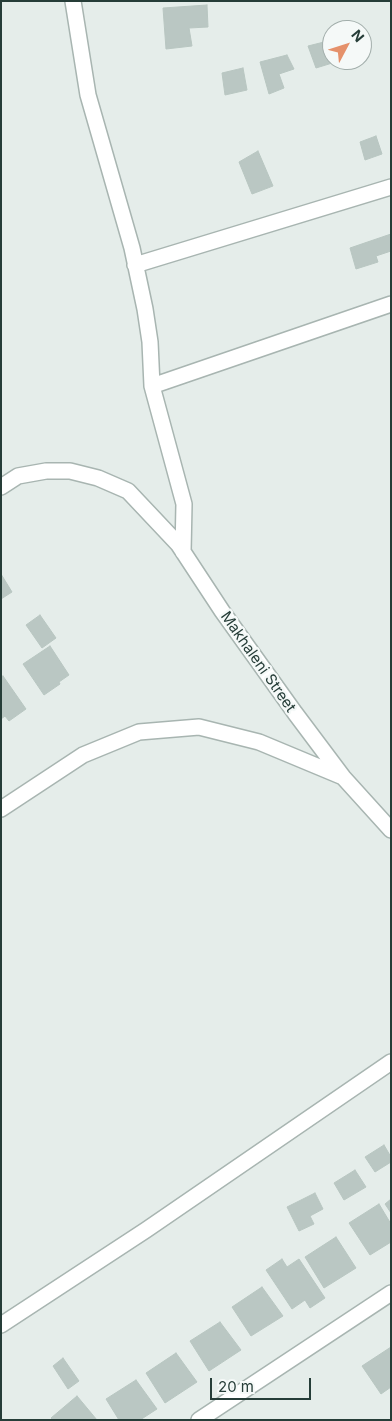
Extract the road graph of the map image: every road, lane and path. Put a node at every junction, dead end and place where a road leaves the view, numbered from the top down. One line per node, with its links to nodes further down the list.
1 (73, 1): 3 (street)
2 (391, 186): 3 (street)
3 (135, 265): 5 (street)
4 (391, 304): 5 (street)
5 (152, 386): 7 (street)
6 (1, 487): 7 (street, Makhaleni Street)
7 (180, 548): 8 (street, Makhaleni Street)
8 (343, 777): 9 (street, Makhaleni Street); 10 (street, Makhaleni Street)
9 (1, 809)
10 (391, 830)
11 (391, 1062): 13 (street)
12 (391, 1293): 14 (street)
13 (1, 1325)
14 (199, 1420)

